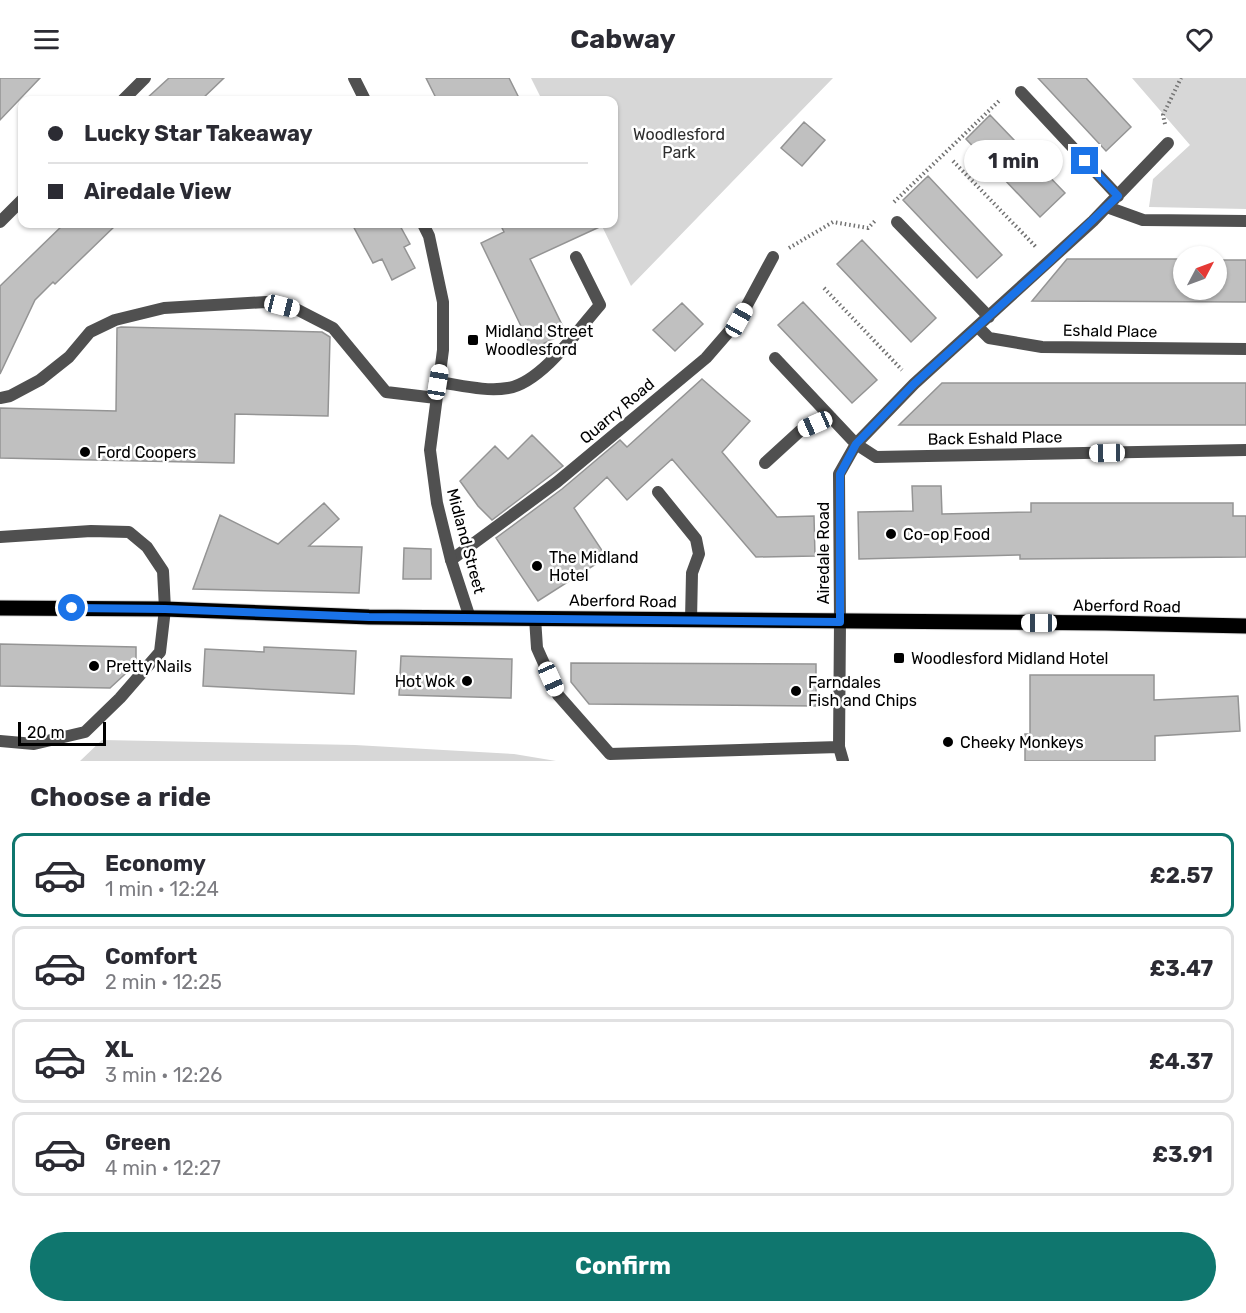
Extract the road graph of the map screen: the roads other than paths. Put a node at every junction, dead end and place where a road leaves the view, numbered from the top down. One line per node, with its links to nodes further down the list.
1 (145, 78): 4 (street)
2 (354, 78): 5 (street)
3 (1021, 92): 7 (street)
4 (127, 96)
5 (363, 96)
6 (1168, 143): 7 (street, Airedale Road)
7 (1118, 196): 9 (street, Airedale Road)
8 (18, 203): 10 (street)
9 (1107, 207): 11 (street); 16 (street, Airedale Road)
10 (2, 216)
11 (1246, 221)
12 (897, 222): 16 (street)
13 (425, 228): 20 (street, Midland Street)
14 (576, 257): 20 (street)
15 (773, 257): 29 (street, Quarry Road)
16 (989, 317): 17 (street, Airedale Road)
17 (978, 327): 18 (street, Eshald Place); 24 (street, Airedale Road)
18 (1246, 349)
19 (775, 358): 23 (street, Back Eshald Place)
20 (438, 382): 22 (street, Midland Street)
21 (0, 398): 22 (street)
22 (436, 398): 29 (street, Midland Street)
23 (831, 418): 24 (street, Back Eshald Place); 26 (street)
24 (856, 444): 25 (street, Back Eshald Place); 35 (street, Airedale Road)
25 (1246, 450)
26 (765, 463)
27 (658, 492): 34 (street)
28 (0, 537): 31 (street)
29 (451, 560): 32 (street, Midland Street)
30 (0, 608): 31 (main road, Aberford Road)
31 (165, 609): 32 (main road, Aberford Road); 37 (street)
32 (470, 618): 33 (main road, Aberford Road)
33 (535, 618): 34 (main road, Aberford Road); 38 (street)
34 (691, 620): 35 (main road, Aberford Road)
35 (840, 622): 36 (main road, Aberford Road); 38 (street, Airedale Road)
36 (1246, 626)
37 (0, 741)
38 (839, 747): 39 (street, Airedale Road)
39 (843, 761)

